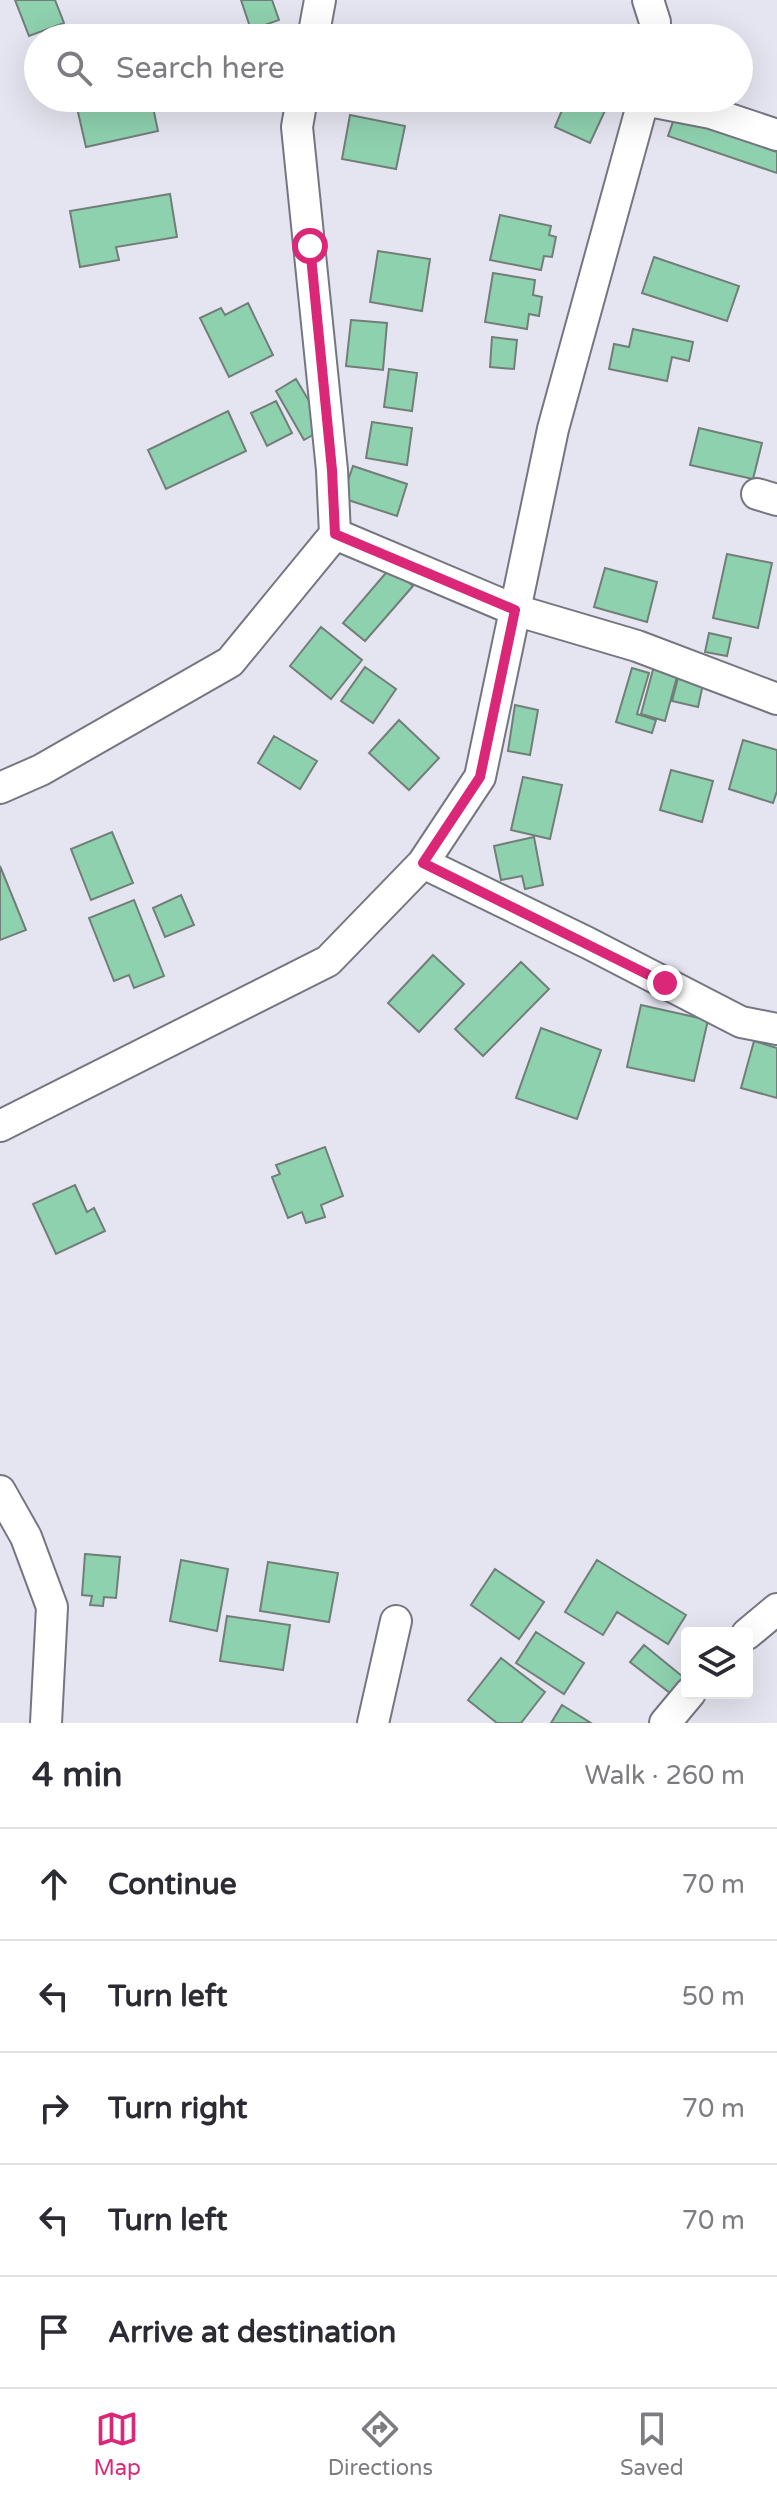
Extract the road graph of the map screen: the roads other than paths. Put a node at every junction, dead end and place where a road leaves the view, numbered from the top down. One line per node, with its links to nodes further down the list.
1 (320, 0): 3 (street)
2 (648, 0): 4 (street)
3 (316, 24)
4 (655, 24)
5 (300, 112): 9 (street)
6 (640, 112): 10 (street)
7 (706, 112): 8 (street)
8 (777, 135)
9 (335, 534): 10 (street); 12 (street)
10 (515, 610): 11 (street); 13 (street)
11 (777, 699)
12 (0, 788)
13 (423, 863): 14 (street); 15 (street)
14 (777, 1029)
15 (0, 1126)
16 (0, 1491): 21 (street)
17 (777, 1609): 19 (street)
18 (396, 1621): 22 (street)
19 (753, 1629)
20 (685, 1699): 23 (street)
21 (46, 1723)
22 (373, 1723)
23 (665, 1723)

